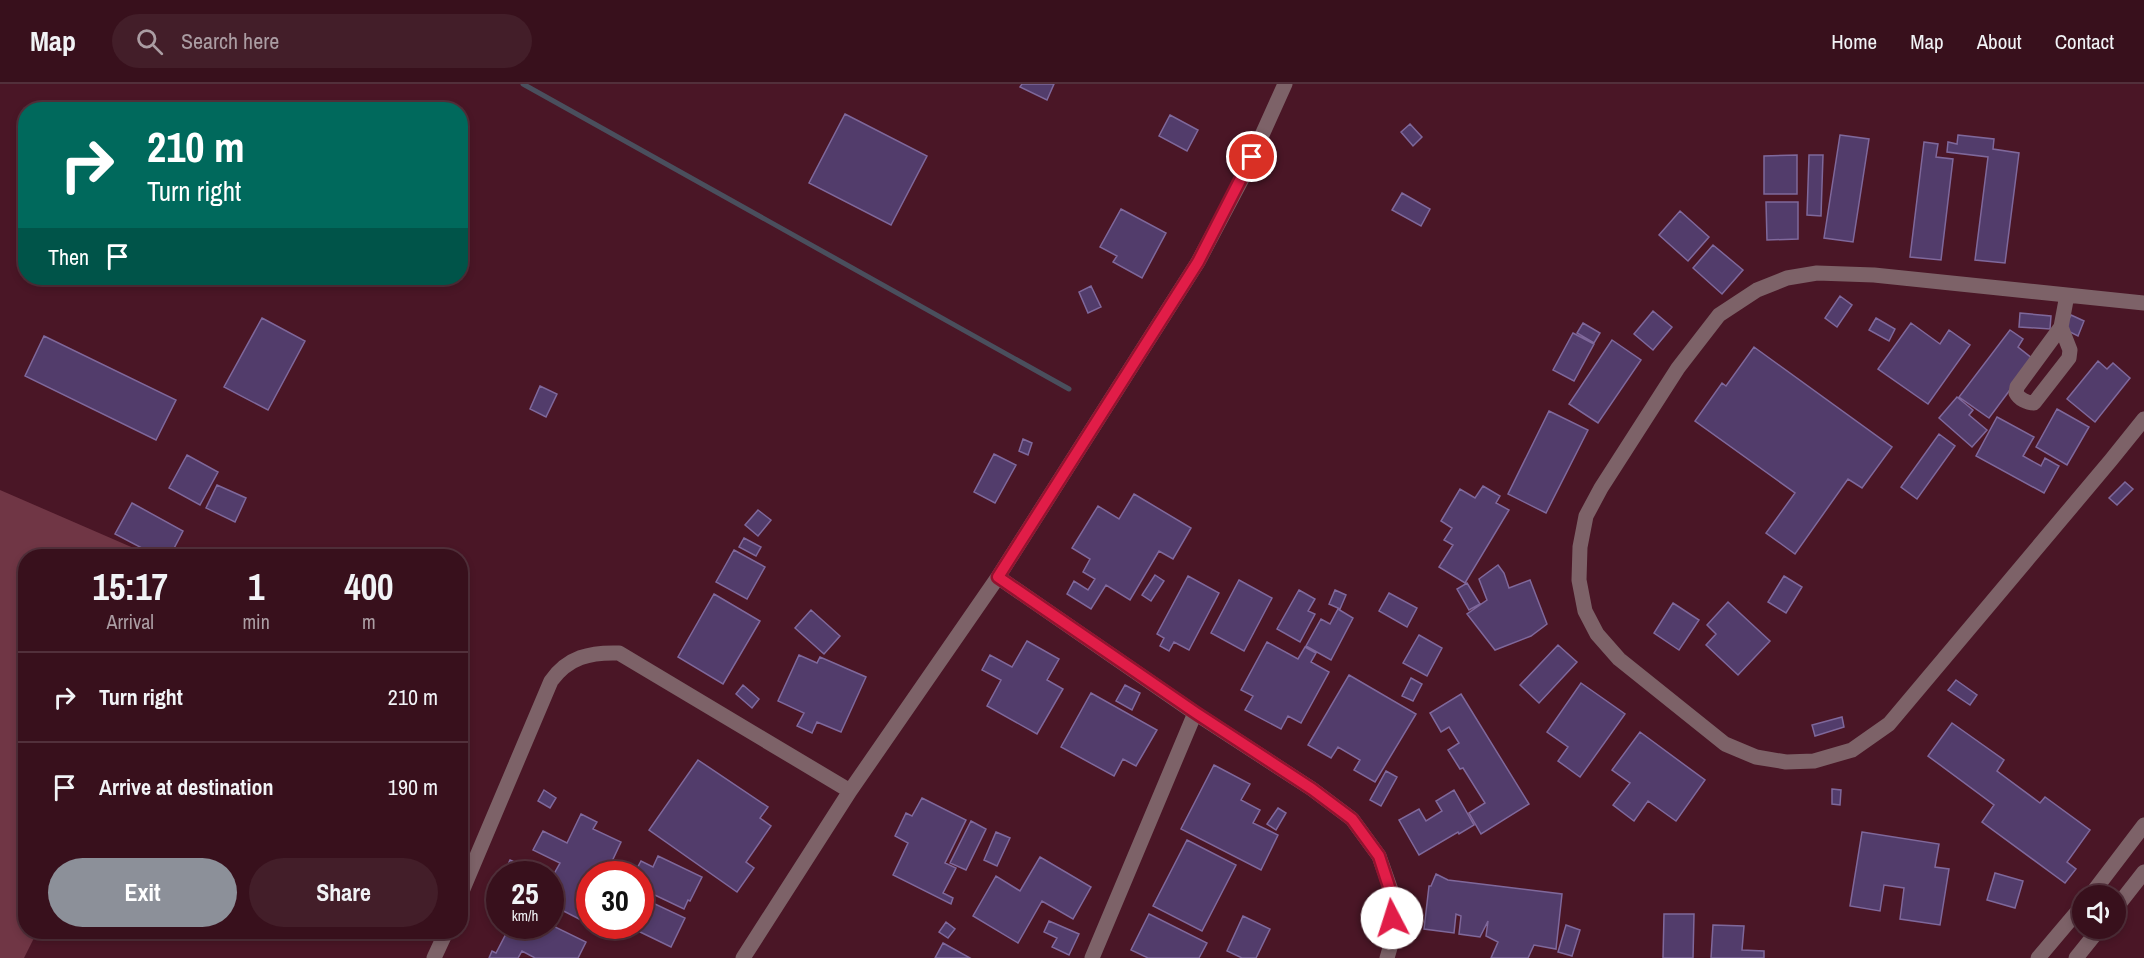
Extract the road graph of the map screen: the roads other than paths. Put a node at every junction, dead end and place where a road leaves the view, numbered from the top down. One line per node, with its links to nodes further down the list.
1 (1285, 84): 6 (street)
2 (2067, 295): 3 (street); 4 (street); 5 (street)
3 (2144, 303)
4 (2061, 327): 4 (street)
5 (2144, 419)
6 (998, 577): 7 (street); 8 (street)
7 (1196, 713): 19 (street); 20 (street)
8 (850, 791): 11 (street); 18 (street)
9 (2144, 825): 12 (street)
10 (2144, 872): 13 (street)
11 (468, 877)
12 (2098, 885)
13 (2126, 895)
14 (2072, 918): 21 (street)
15 (443, 939): 17 (street)
16 (2091, 939): 22 (street)
17 (435, 958)
18 (743, 958)
19 (1092, 958)
20 (1387, 958)
21 (2038, 958)
22 (2076, 958)

